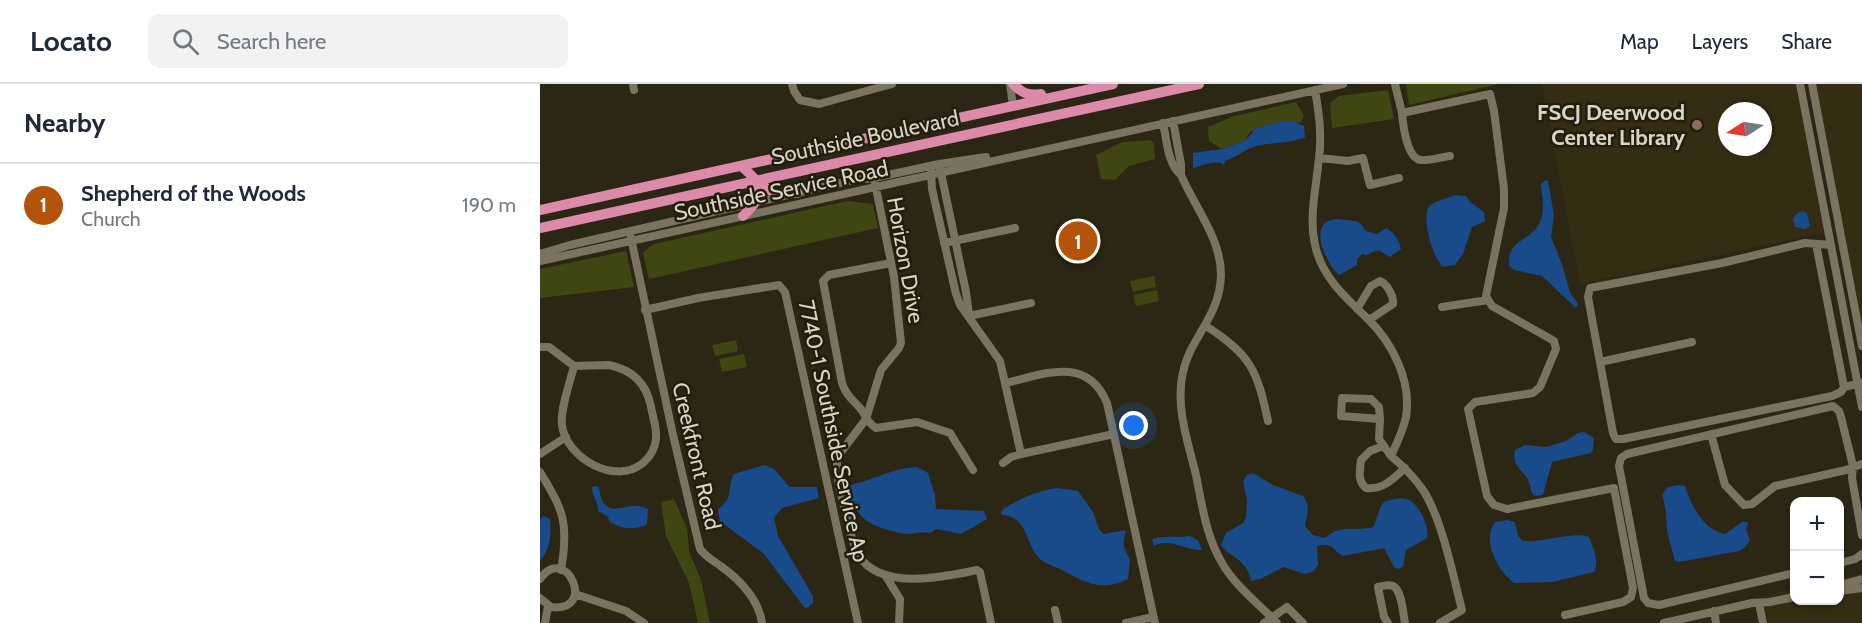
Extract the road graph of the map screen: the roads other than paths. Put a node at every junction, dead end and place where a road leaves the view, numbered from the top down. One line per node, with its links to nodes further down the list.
1 (792, 84): 2 (street)
2 (892, 84)
3 (1011, 84): 11 (highway); 12 (street)
4 (1113, 84): 11 (highway, Southside Boulevard)
5 (1199, 84): 16 (highway, Southside Boulevard)
6 (1343, 84): 10 (street, Southside Service Road)
7 (1395, 84): 13 (street)
8 (1800, 84): 40 (street)
9 (1812, 84): 53 (street)
10 (1315, 90): 14 (street, Southside Service Road); 19 (street)
11 (1062, 95): 12 (highway, Southside Boulevard)
12 (1013, 106): 16 (highway); 22 (highway, Southside Boulevard)
13 (1402, 113): 18 (street); 44 (street)
14 (1173, 121): 15 (street, Southside Service Road); 24 (street)
15 (1163, 123): 17 (street, Southside Service Road); 24 (street)
16 (982, 131): 27 (highway, Southside Boulevard)
17 (1029, 152): 20 (street, Southside Service Road); 23 (street, Southside Service Road)
18 (1450, 156)
19 (1319, 158): 26 (street); 47 (street)
20 (939, 164): 21 (street, Southside Service Road); 23 (street)
21 (930, 165): 23 (street); 25 (street, Southside Service Road)
22 (741, 166): 27 (highway); 31 (highway, Southside Boulevard)
23 (937, 174): 28 (street, Southside Service Road); 37 (street); 38 (street)
24 (1181, 175): 51 (street)
25 (874, 178): 28 (street, Horizon Drive); 29 (street, Southside Service Road)
26 (1399, 178)
27 (756, 181): 29 (highway); 30 (highway); 33 (highway, Southside Boulevard)
28 (876, 188): 32 (street, Southside Service Road); 43 (street, Horizon Drive)
29 (797, 193): 30 (street, Southside Service Road)
30 (756, 203): 32 (highway); 35 (street, Southside Service Road)
31 (540, 210)
32 (743, 216): 36 (street, Southside Service Road)
33 (540, 228)
34 (1014, 228): 37 (street)
35 (629, 231): 36 (street); 41 (street, Southside Service Road)
36 (631, 241): 42 (street, Southside Service Road); 48 (street)
37 (956, 241): 38 (street); 49 (street)
38 (944, 243): 49 (street)
39 (1816, 244): 40 (street); 55 (street); 59 (street)
40 (1831, 245): 58 (street)
41 (540, 254)
42 (540, 261)
43 (891, 263): 61 (street, Horizon Drive); 61 (street)
44 (1488, 300): 46 (street); 95 (street)
45 (1031, 303): 49 (street)
46 (1442, 308)
47 (1357, 309): 50 (street); 50 (street)
48 (645, 310): 100 (street, Creekfront Road); 101 (street, 7740-1 Southside Service Ap)
49 (969, 316): 57 (street)
50 (1369, 320): 70 (street)
51 (1206, 326): 63 (street); 97 (street)
52 (1692, 342): 55 (street)
53 (1862, 346)
54 (540, 347): 56 (street)
55 (1600, 362): 59 (street)
56 (574, 366): 66 (street); 66 (street)
57 (1006, 382): 64 (street); 69 (street)
58 (1860, 383): 59 (street); 60 (street)
59 (1844, 387)
60 (1862, 407)
61 (866, 419): 75 (street); 82 (street, Horizon Drive)
62 (1380, 419): 62 (street); 67 (street)
63 (1268, 421)
64 (1114, 434): 69 (street); 96 (street)
65 (1711, 434): 73 (street); 73 (street); 81 (street)
66 (566, 437): 68 (street)
67 (1383, 446): 70 (street); 74 (street)
68 (540, 454)
69 (1021, 454): 71 (street)
70 (1391, 456): 74 (street)
71 (1003, 463)
72 (1862, 464): 73 (street)
73 (1853, 466): 77 (street)
74 (1405, 468): 110 (street)
75 (973, 470)
76 (540, 472): 80 (street)
77 (1862, 535)
78 (1862, 555): 79 (street)
79 (1844, 562)
80 (561, 570): 83 (street); 88 (street)
81 (1790, 574)
82 (885, 576): 102 (street); 103 (street)
83 (540, 579)
84 (1862, 579): 85 (street)
85 (1844, 584)
86 (1862, 588): 87 (street)
87 (1844, 590)
88 (575, 594): 92 (street); 99 (street)
89 (540, 598): 92 (street)
90 (1790, 598): 91 (street)
91 (1759, 603): 94 (street); 113 (street)
92 (548, 606): 98 (street)
93 (1055, 610): 104 (street)
94 (1714, 611): 111 (street); 112 (street)
95 (1565, 615)
96 (1154, 620): 105 (street)
97 (1275, 620): 106 (street); 107 (street)
98 (545, 623)
99 (644, 623)
100 (762, 623)
101 (858, 623)
102 (899, 623)
103 (992, 623)
104 (1058, 623)
105 (1126, 623)
106 (1264, 623)
107 (1303, 623)
108 (1388, 623): 109 (street)
109 (1405, 623)
110 (1440, 623)
111 (1664, 623)
112 (1716, 623)
113 (1763, 623)

